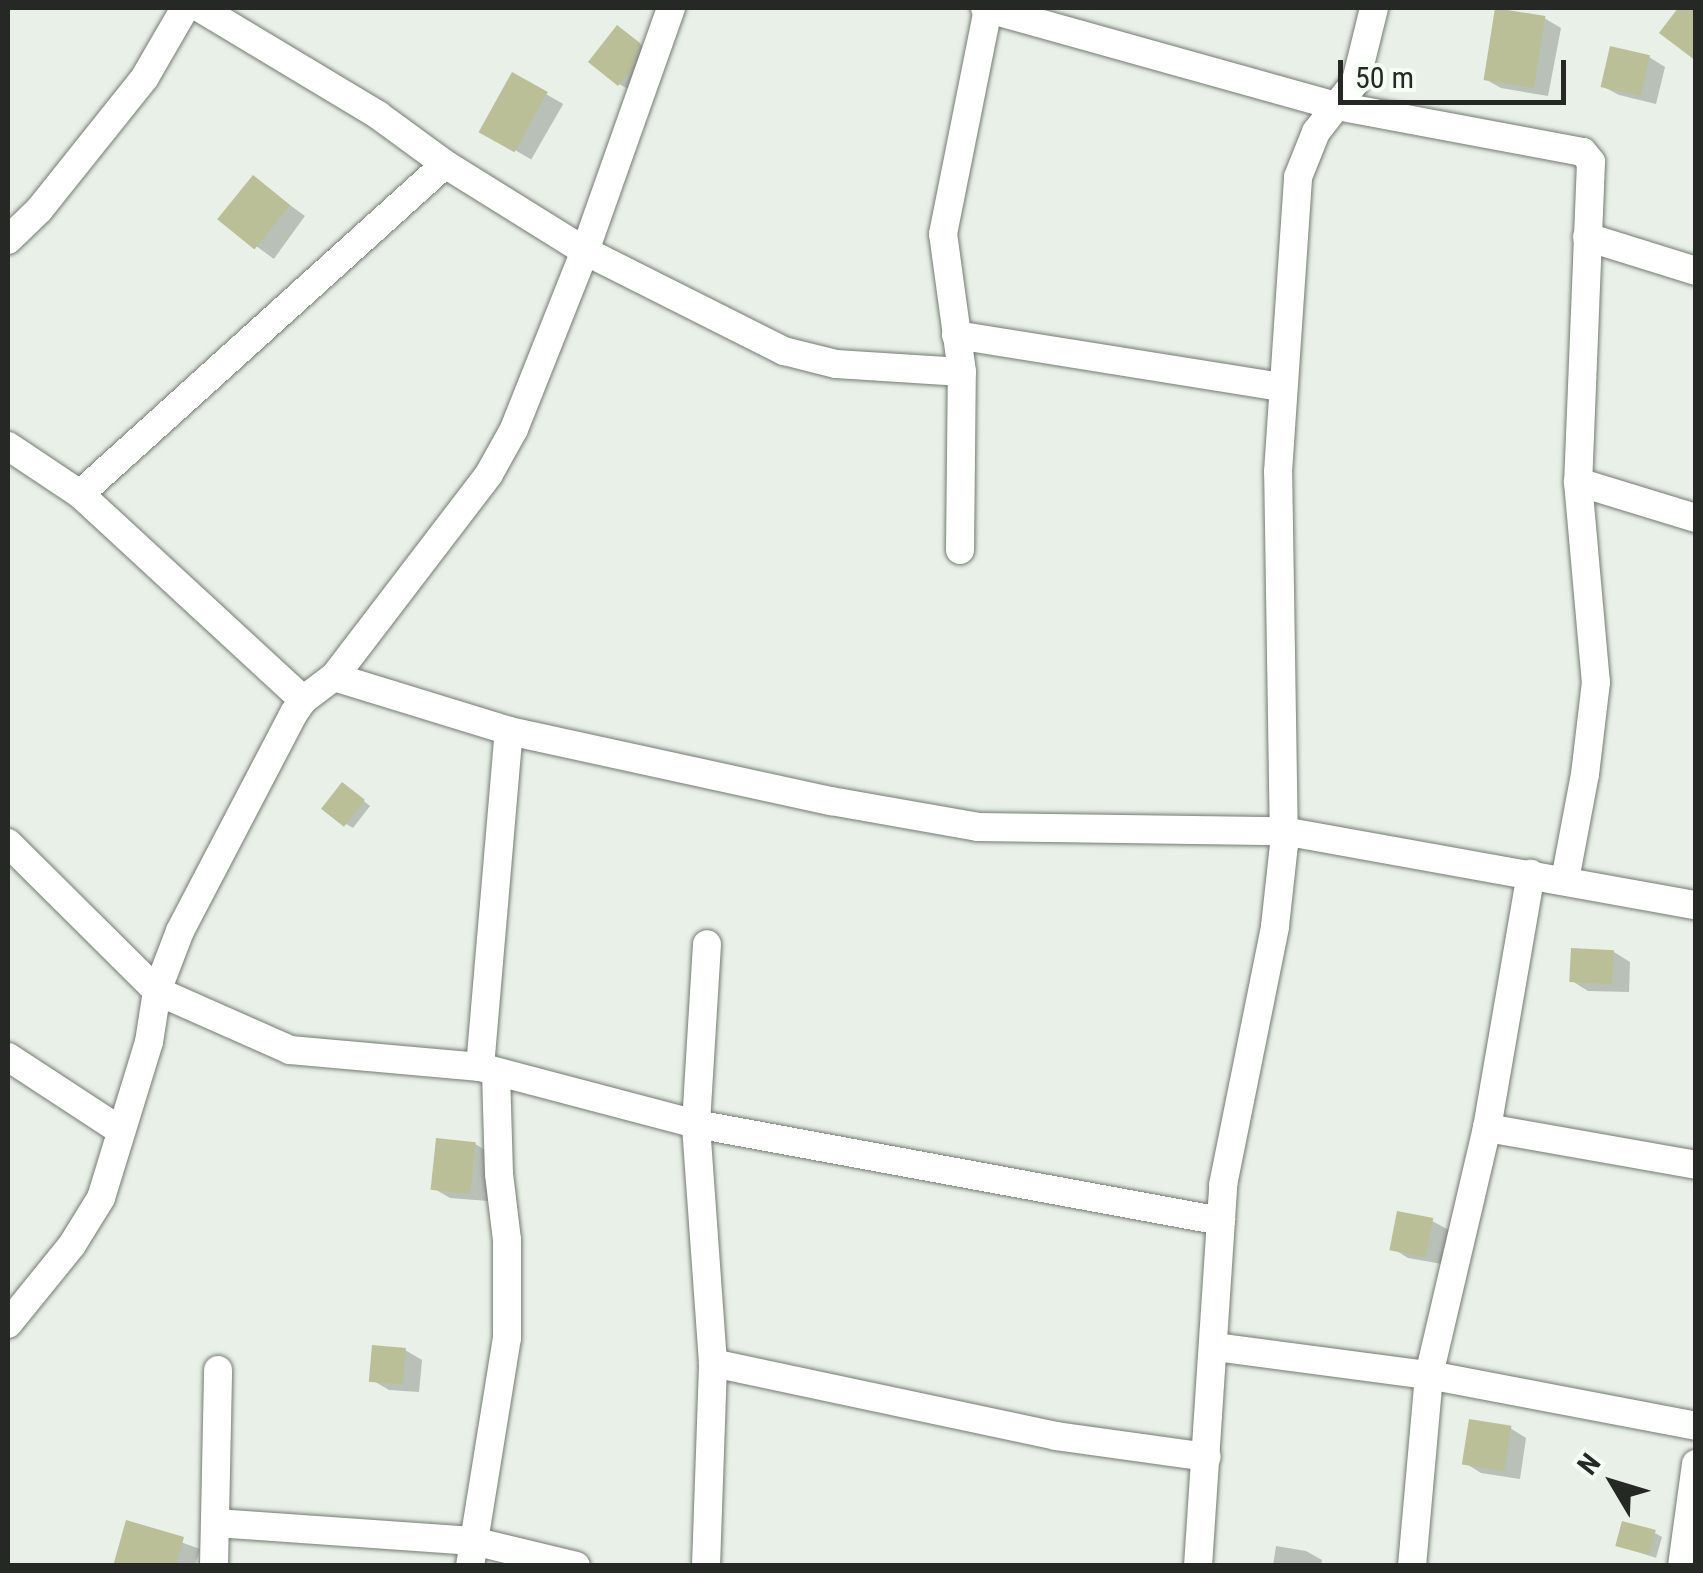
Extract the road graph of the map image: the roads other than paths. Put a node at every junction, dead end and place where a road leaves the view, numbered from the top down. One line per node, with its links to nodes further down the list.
1 (186, 8): 9 (street)
2 (200, 8): 7 (street)
3 (672, 8): 10 (street)
4 (987, 8): 6 (street); 12 (street)
5 (1374, 8): 6 (street)
6 (1337, 106): 8 (street); 14 (street)
7 (445, 164): 10 (street); 17 (street)
8 (1588, 237): 11 (street); 16 (street)
9 (8, 240)
10 (584, 251): 13 (street); 20 (street)
11 (1696, 270)
12 (956, 335): 13 (street); 14 (street)
13 (962, 372): 19 (street)
14 (1282, 387): 23 (street)
15 (8, 446): 17 (street)
16 (1578, 482): 18 (street); 26 (street)
17 (80, 494): 21 (street)
18 (1696, 518)
19 (960, 550)
20 (334, 678): 21 (street); 22 (street)
21 (304, 700): 29 (street)
22 (510, 731): 23 (street); 31 (street)
23 (1283, 831): 25 (street); 36 (street)
24 (8, 844): 29 (street)
25 (1531, 874): 26 (street); 33 (street)
26 (1565, 880): 27 (street)
27 (1696, 905)
28 (707, 944): 32 (street)
29 (156, 991): 31 (street); 34 (street)
30 (8, 1057): 34 (street)
31 (488, 1070): 32 (street); 46 (street)
32 (696, 1124): 36 (street); 39 (street)
33 (1487, 1128): 35 (street); 41 (street)
34 (121, 1132): 37 (street)
35 (1696, 1165)
36 (1221, 1221): 38 (street)
37 (8, 1324)
38 (1214, 1347): 41 (street); 43 (street)
39 (713, 1363): 43 (street); 49 (street)
40 (218, 1370): 45 (street)
41 (1429, 1375): 42 (street); 51 (street)
42 (1696, 1426)
43 (1207, 1457): 50 (street)
44 (1696, 1464): 52 (street)
45 (216, 1523): 46 (street); 47 (street)
46 (472, 1553): 48 (street)
47 (214, 1566)
48 (576, 1566)
49 (706, 1566)
50 (1198, 1566)
51 (1412, 1566)
52 (1682, 1566)

